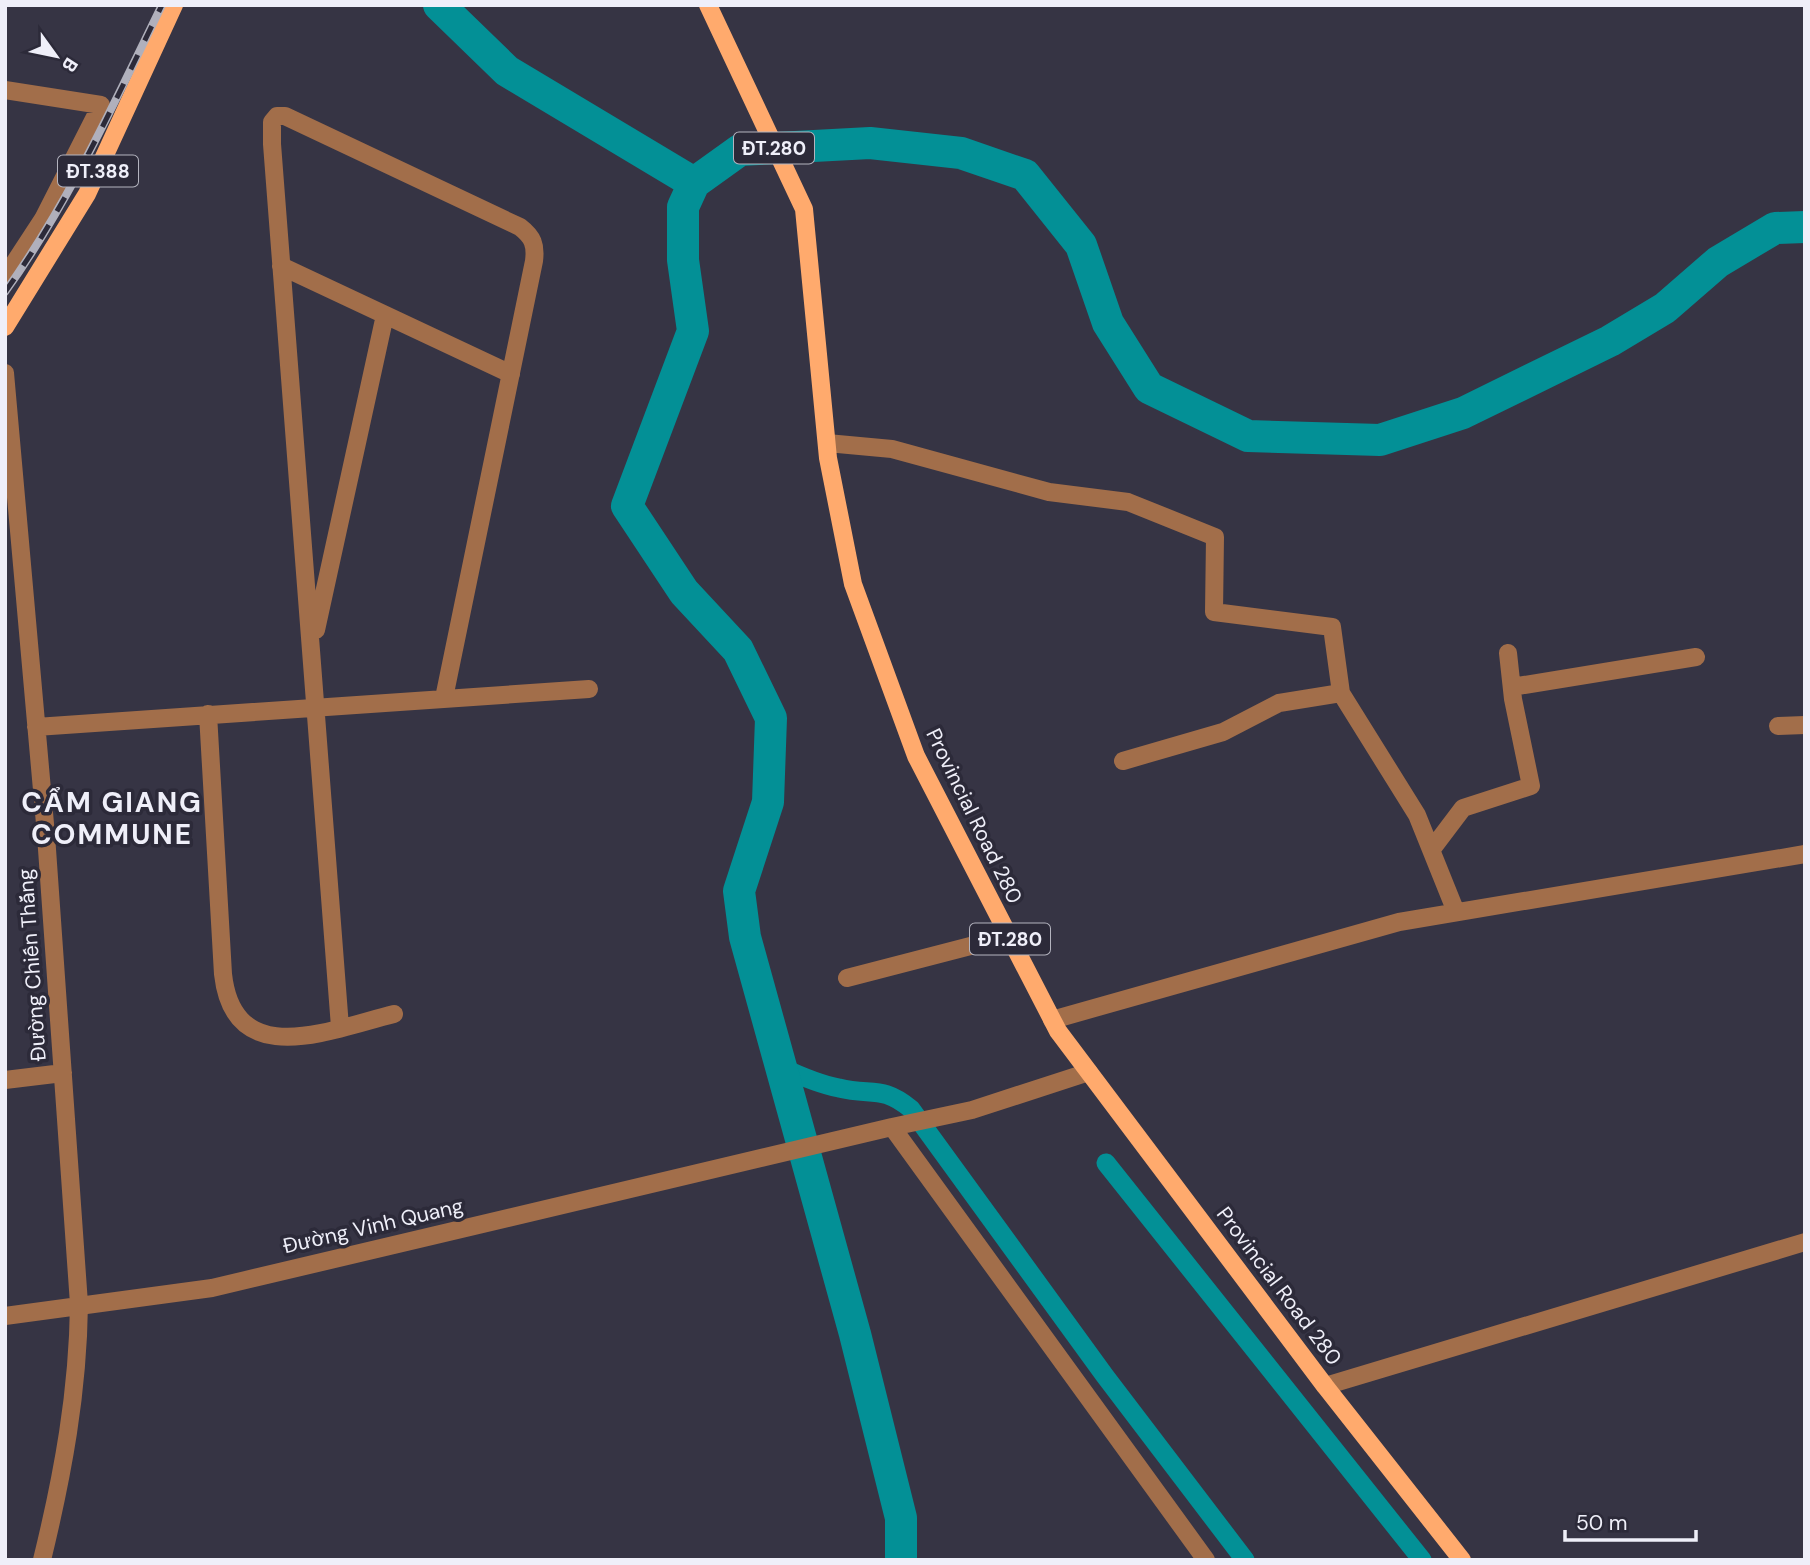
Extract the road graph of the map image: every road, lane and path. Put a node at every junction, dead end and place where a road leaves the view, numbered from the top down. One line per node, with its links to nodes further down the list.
1 (174, 5): 7 (main road, ĐT.388)
2 (708, 5): 10 (main road, Provincial Road 280 / ĐT.280)
3 (5, 90): 5 (street)
4 (281, 267): 6 (street); 9 (street); 11 (street)
5 (5, 277)
6 (385, 315): 9 (street); 11 (street)
7 (6, 323)
8 (5, 373): 22 (street, Đường Chiến Thắng)
9 (511, 374): 17 (street)
10 (827, 443): 16 (street); 27 (main road, Provincial Road 280 / ĐT.280)
11 (312, 648): 18 (street)
12 (1508, 653): 14 (street)
13 (1696, 656): 14 (street)
14 (1512, 687): 24 (street)
15 (589, 689): 17 (street)
16 (1341, 693): 23 (street); 24 (street)
17 (444, 698): 18 (street)
18 (316, 706): 19 (street); 31 (street)
19 (208, 714): 22 (street); 31 (street)
20 (1805, 725): 21 (street)
21 (1777, 726)
22 (36, 727): 33 (street, Đường Chiến Thắng)
23 (1124, 761)
24 (1432, 849): 26 (street)
25 (1805, 854): 26 (street)
26 (1456, 912): 30 (street)
27 (1009, 936): 28 (street); 30 (main road, Provincial Road 280 / ĐT.280)
28 (847, 978)
29 (394, 1014): 31 (street)
30 (1052, 1020): 32 (main road, Provincial Road 280 / ĐT.280)
31 (340, 1027)
32 (1089, 1072): 35 (street, Đường Vinh Quang); 39 (main road, Provincial Road 280 / ĐT.280)
33 (63, 1073): 34 (street); 37 (street, Đường Chiến Thắng)
34 (5, 1080)
35 (892, 1127): 37 (street, Đường Vinh Quang); 41 (street)
36 (1805, 1242): 39 (street)
37 (79, 1304): 38 (street, Đường Vinh Quang); 40 (street, Đường Chiến Thắng)
38 (5, 1316)
39 (1325, 1386): 42 (main road, Provincial Road 280 / ĐT.280)
40 (42, 1560)
41 (1206, 1560)
42 (1462, 1560)

